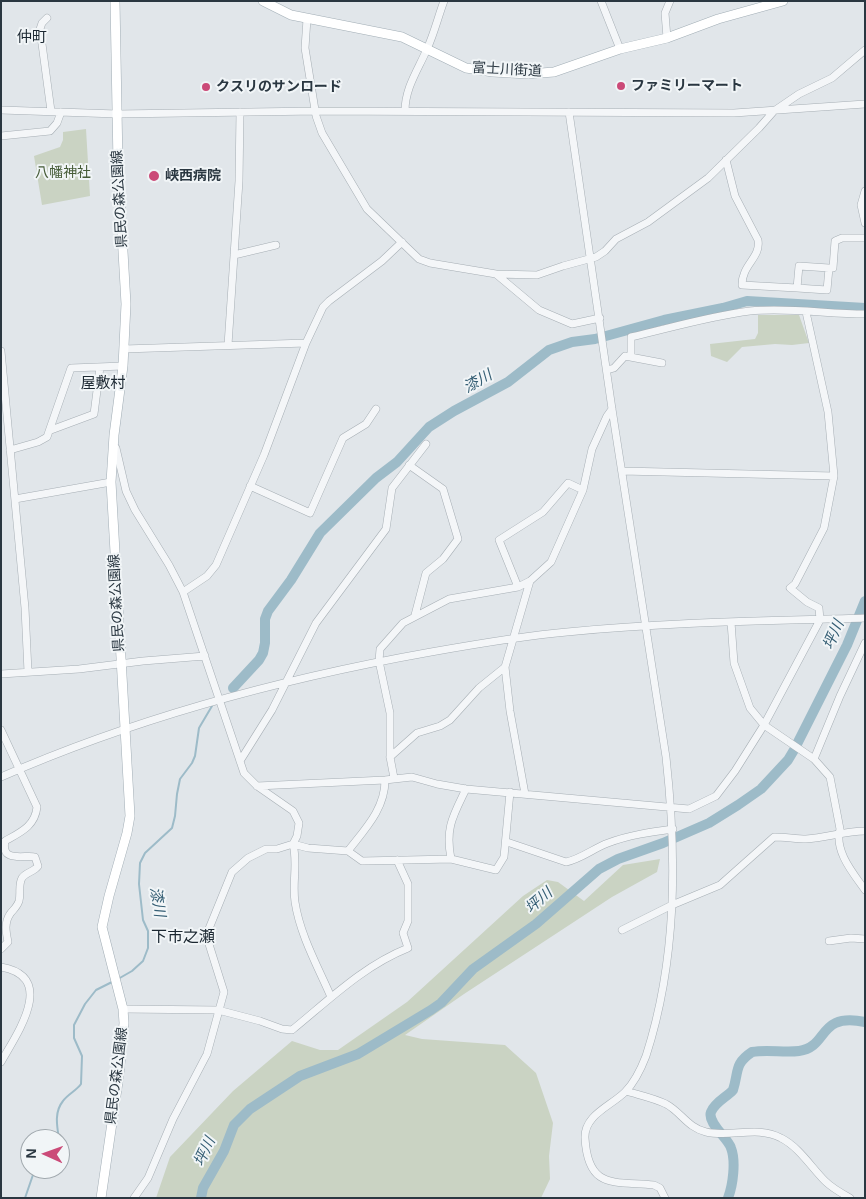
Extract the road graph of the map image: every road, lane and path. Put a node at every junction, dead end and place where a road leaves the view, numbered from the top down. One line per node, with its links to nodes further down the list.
1 (115, 1): 22 (main road, 県民の森公園線)
2 (263, 1): 8 (main road, 富士川街道)
3 (444, 1): 10 (street)
4 (601, 1): 11 (street)
5 (670, 1): 9 (street)
6 (783, 1): 9 (main road, 富士川街道)
7 (47, 18): 16 (street)
8 (307, 19): 10 (main road, 富士川街道); 17 (street)
9 (666, 38): 11 (main road, 富士川街道)
10 (427, 48): 11 (main road, 富士川街道); 18 (street)
11 (620, 49)
12 (865, 50): 15 (street)
13 (865, 104): 15 (street)
14 (1, 110): 16 (street)
15 (774, 110): 21 (street); 24 (street)
16 (51, 111): 19 (street)
17 (316, 111): 18 (street); 20 (street); 28 (street)
18 (405, 111): 21 (street)
19 (61, 112): 22 (street); 23 (street)
20 (240, 112): 22 (street); 30 (street)
21 (569, 112): 31 (street)
22 (117, 114): 40 (main road, 県民の森公園線)
23 (1, 136)
24 (726, 160): 31 (street); 34 (street)
25 (865, 191): 26 (street)
26 (865, 223)
27 (865, 238): 32 (street)
28 (402, 242): 33 (street); 38 (street)
29 (276, 244): 30 (street)
30 (234, 254): 39 (street)
31 (590, 259): 33 (street); 37 (street)
32 (829, 268): 34 (street); 34 (street)
33 (496, 274): 37 (street)
34 (797, 288)
35 (806, 312): 36 (street); 42 (street); 55 (street)
36 (865, 314)
37 (600, 318): 46 (street)
38 (306, 343): 39 (street); 57 (street)
39 (228, 346): 40 (street)
40 (124, 349): 44 (main road, 県民の森公園線)
41 (1, 351): 52 (street)
42 (631, 356): 43 (street); 46 (street)
43 (662, 363)
44 (123, 366): 45 (street); 50 (main road, 県民の森公園線)
45 (100, 367): 49 (street); 49 (street)
46 (607, 370): 47 (street)
47 (612, 408): 54 (street); 58 (street)
48 (376, 409): 57 (street)
49 (50, 430): 52 (street)
50 (114, 435): 56 (main road, 県民の森公園線); 62 (street)
51 (426, 444): 53 (street)
52 (10, 450): 59 (street)
53 (409, 465): 63 (street); 76 (street)
54 (622, 471): 55 (street); 67 (street)
55 (834, 476): 65 (street)
56 (111, 482): 59 (street); 72 (main road, 県民の森公園線)
57 (250, 486): 62 (street)
58 (582, 490): 60 (street); 61 (street)
59 (15, 499): 74 (street)
60 (530, 581): 61 (street); 68 (street)
61 (518, 587): 63 (street)
62 (183, 592): 70 (street)
63 (415, 615): 71 (street)
64 (864, 618): 65 (street)
65 (820, 620): 66 (street); 78 (street)
66 (731, 622): 67 (street); 78 (street)
67 (647, 626): 68 (street); 92 (street)
68 (512, 639): 71 (street); 73 (street)
69 (865, 643): 82 (street)
70 (205, 656): 72 (street); 77 (street)
71 (379, 661): 76 (street); 81 (street)
72 (121, 664): 74 (street); 79 (main road, 県民の森公園線)
73 (506, 667): 81 (street); 91 (street)
74 (28, 672): 75 (street)
75 (1, 674)
76 (286, 682): 77 (street); 83 (street)
77 (220, 700): 79 (street); 83 (street)
78 (764, 725): 82 (street); 92 (street)
79 (126, 729): 84 (street); 110 (main road, 県民の森公園線)
80 (1, 730): 84 (street)
81 (390, 757): 86 (street)
82 (814, 759): 95 (street)
83 (240, 761): 88 (street)
84 (20, 768): 85 (street); 103 (street)
85 (1, 777)
86 (394, 778): 87 (street); 89 (street)
87 (386, 780): 88 (street); 98 (street)
88 (256, 786): 97 (street)
89 (466, 789): 90 (street); 99 (street)
90 (510, 792): 91 (street); 96 (street)
91 (525, 794): 92 (street)
92 (672, 808): 94 (street)
93 (865, 831): 95 (street)
94 (673, 833): 96 (street); 102 (street)
95 (839, 834): 101 (street); 102 (street)
96 (507, 842): 99 (street)
97 (293, 844): 98 (street); 109 (street); 111 (street)
98 (348, 851): 100 (street)
99 (452, 859): 100 (street)
100 (397, 860): 109 (street)
101 (865, 890)
102 (672, 906): 104 (street); 113 (street)
103 (4, 919): 107 (street)
104 (622, 930)
105 (865, 939): 106 (street)
106 (829, 941)
107 (1, 949)
108 (1, 967): 112 (street)
109 (331, 997): 111 (street)
110 (122, 1005): 111 (street); 114 (main road, 県民の森公園線)
111 (218, 1010): 115 (street)
112 (1, 1062)
113 (626, 1091): 116 (street); 117 (street)
114 (100, 1198)
115 (134, 1198)
116 (665, 1198)
117 (850, 1198)

